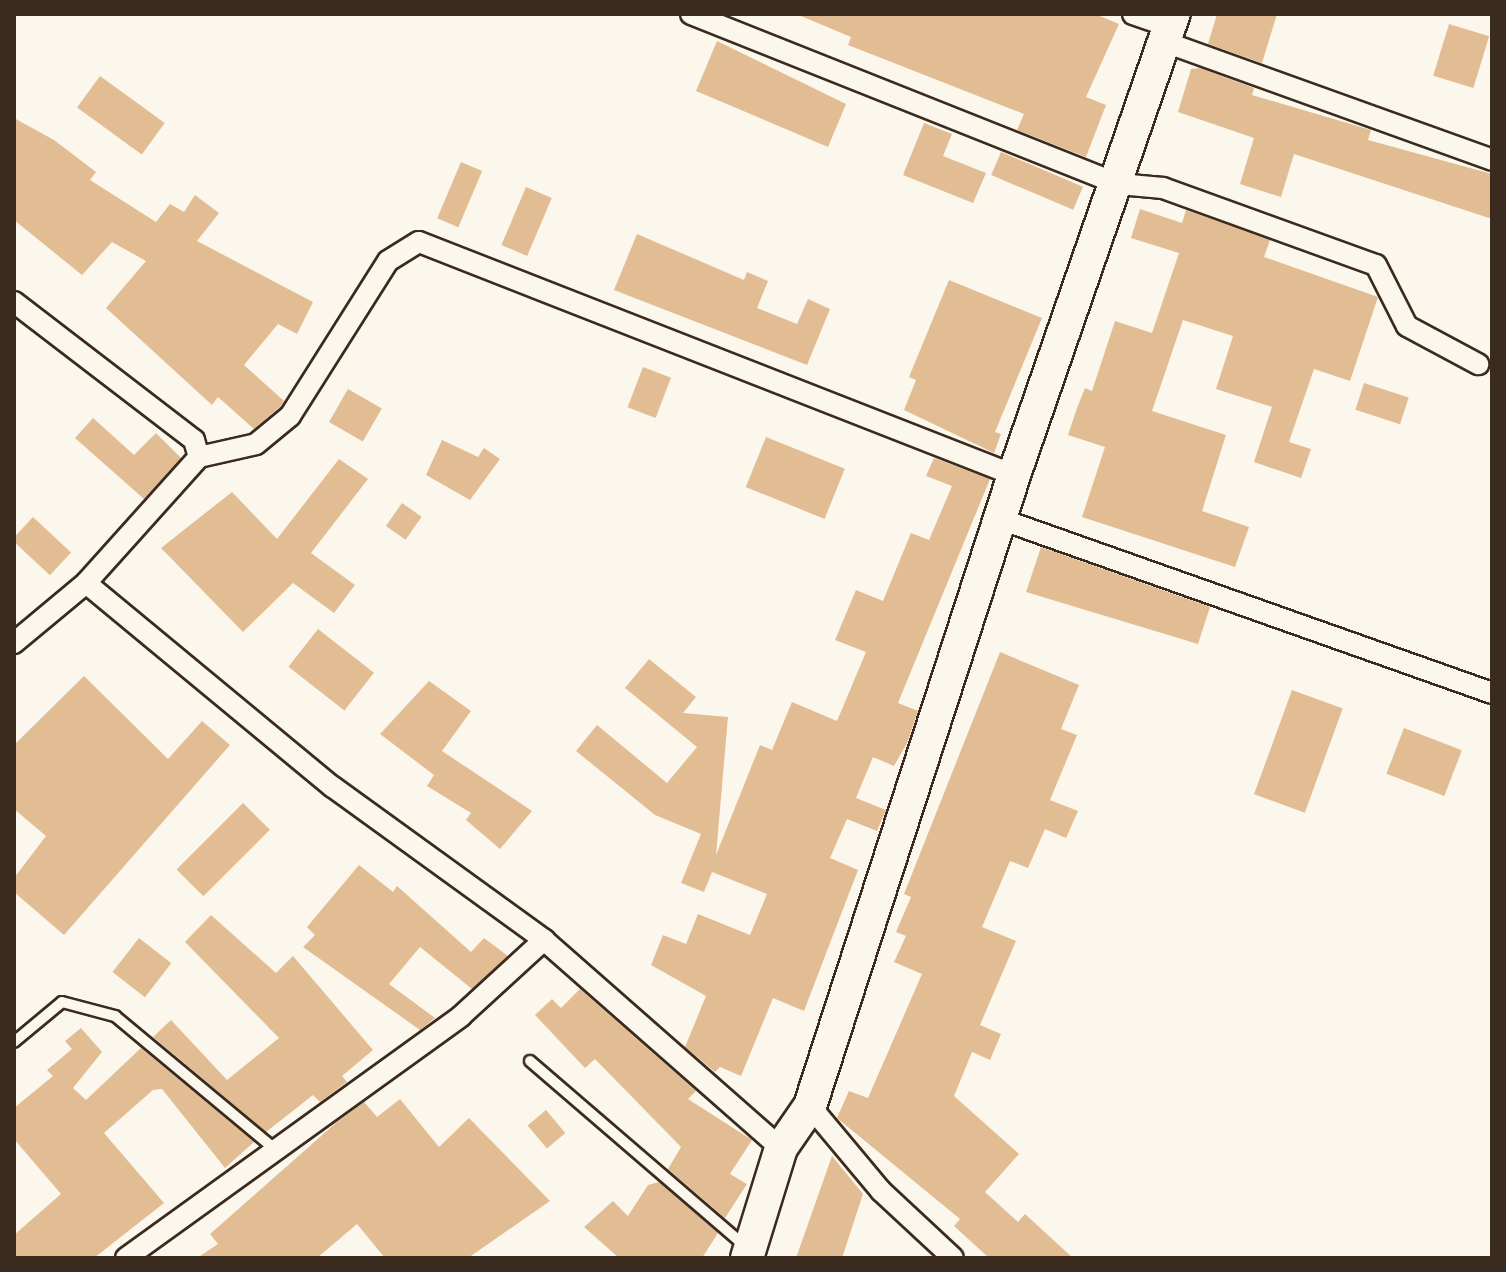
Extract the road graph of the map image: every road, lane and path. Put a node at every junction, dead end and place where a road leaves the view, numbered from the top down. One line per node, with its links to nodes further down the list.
1 (691, 14): 5 (street)
2 (1133, 14): 3 (street)
3 (1169, 28): 4 (street); 5 (main road)
4 (1492, 160)
5 (1119, 184): 7 (street); 9 (main road)
6 (14, 302): 8 (street)
7 (1478, 364)
8 (199, 457): 9 (street); 11 (street)
9 (1014, 475): 10 (main road)
10 (1003, 520): 13 (street); 17 (main road)
11 (86, 583): 12 (street); 14 (street)
12 (14, 643)
13 (1492, 693)
14 (544, 940): 18 (street); 19 (street)
15 (14, 1042): 19 (lane)
16 (530, 1061): 20 (lane)
17 (810, 1106): 18 (main road); 22 (street)
18 (781, 1148): 20 (main road)
19 (279, 1153): 21 (street)
20 (748, 1254)
21 (126, 1258)
22 (953, 1258)

